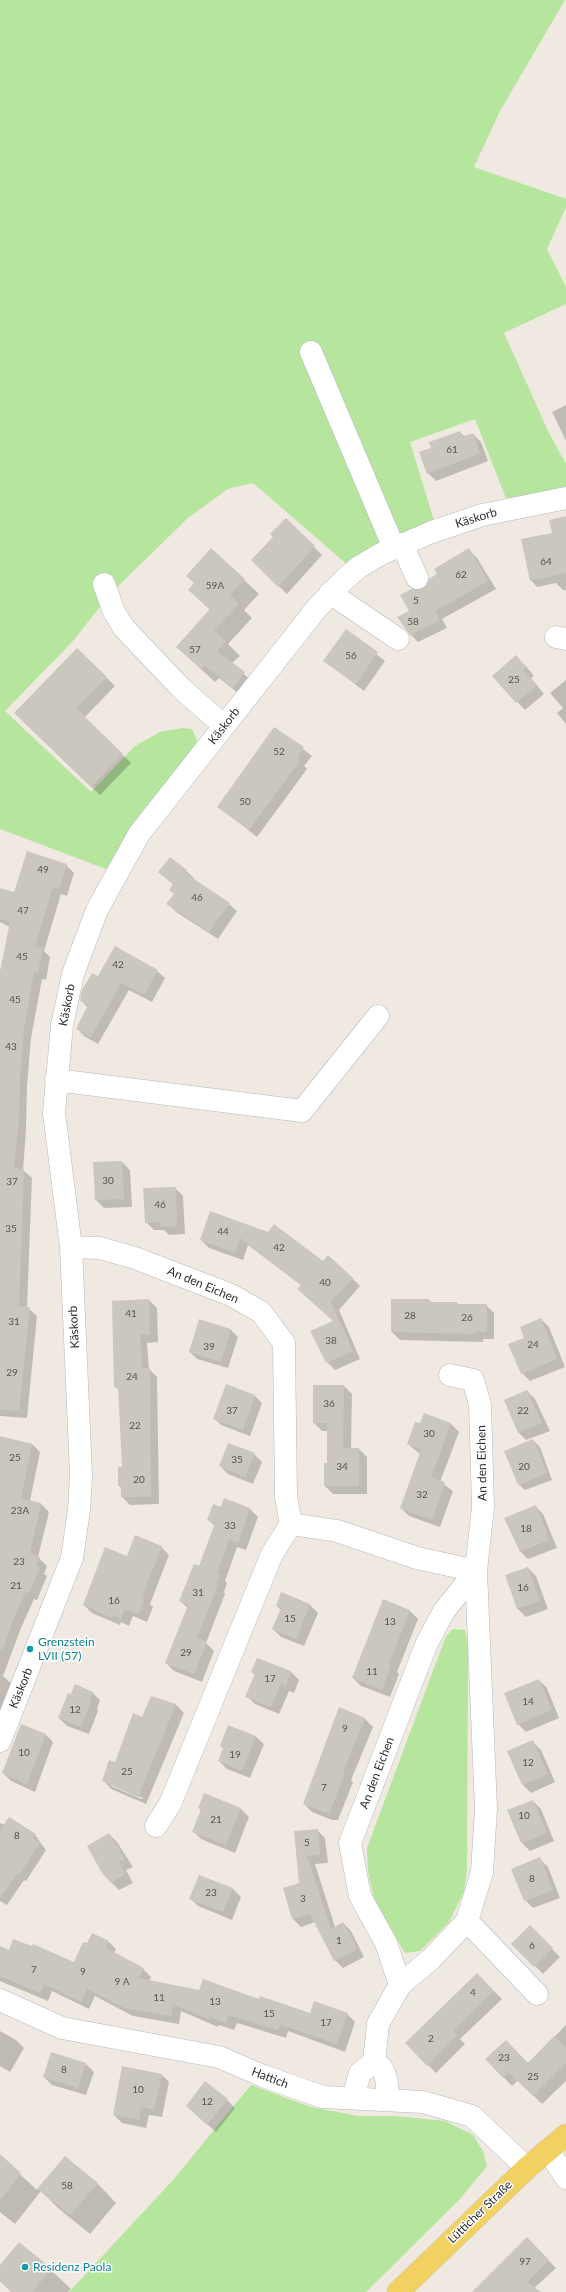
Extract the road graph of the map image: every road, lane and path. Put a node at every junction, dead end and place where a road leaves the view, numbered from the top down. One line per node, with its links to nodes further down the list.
1 (311, 352): 3 (street)
2 (566, 498): 3 (street, Käskorb)
3 (398, 546): 4 (street); 6 (street, Käskorb)
4 (417, 578)
5 (104, 584): 8 (street)
6 (330, 593): 7 (street); 8 (street, Käskorb)
7 (398, 639)
8 (224, 726): 10 (street, Käskorb)
9 (378, 1016): 10 (street)
10 (56, 1080): 11 (street, Käskorb)
11 (70, 1247): 13 (street, An den Eichen); 15 (street, Käskorb)
12 (450, 1375): 14 (street, An den Eichen)
13 (291, 1524): 14 (street); 16 (street)
14 (476, 1571): 17 (street, An den Eichen); 18 (street, An den Eichen)
15 (0, 1741)
16 (156, 1826)
17 (467, 1921): 18 (street, An den Eichen); 19 (street)
18 (400, 1985): 21 (street, An den Eichen)
19 (537, 1994)
20 (0, 2000): 22 (street, Hattich)
21 (374, 2062): 22 (street); 23 (street)
22 (353, 2098): 23 (street, Hattich)
23 (389, 2100): 26 (street, Hattich)
24 (566, 2136): 25 (main road, Lütticher Straße)
25 (548, 2150): 26 (main road, Lütticher Straße); 27 (street)
26 (527, 2168): 28 (main road, Lütticher Straße)
27 (566, 2178)
28 (398, 2292)

